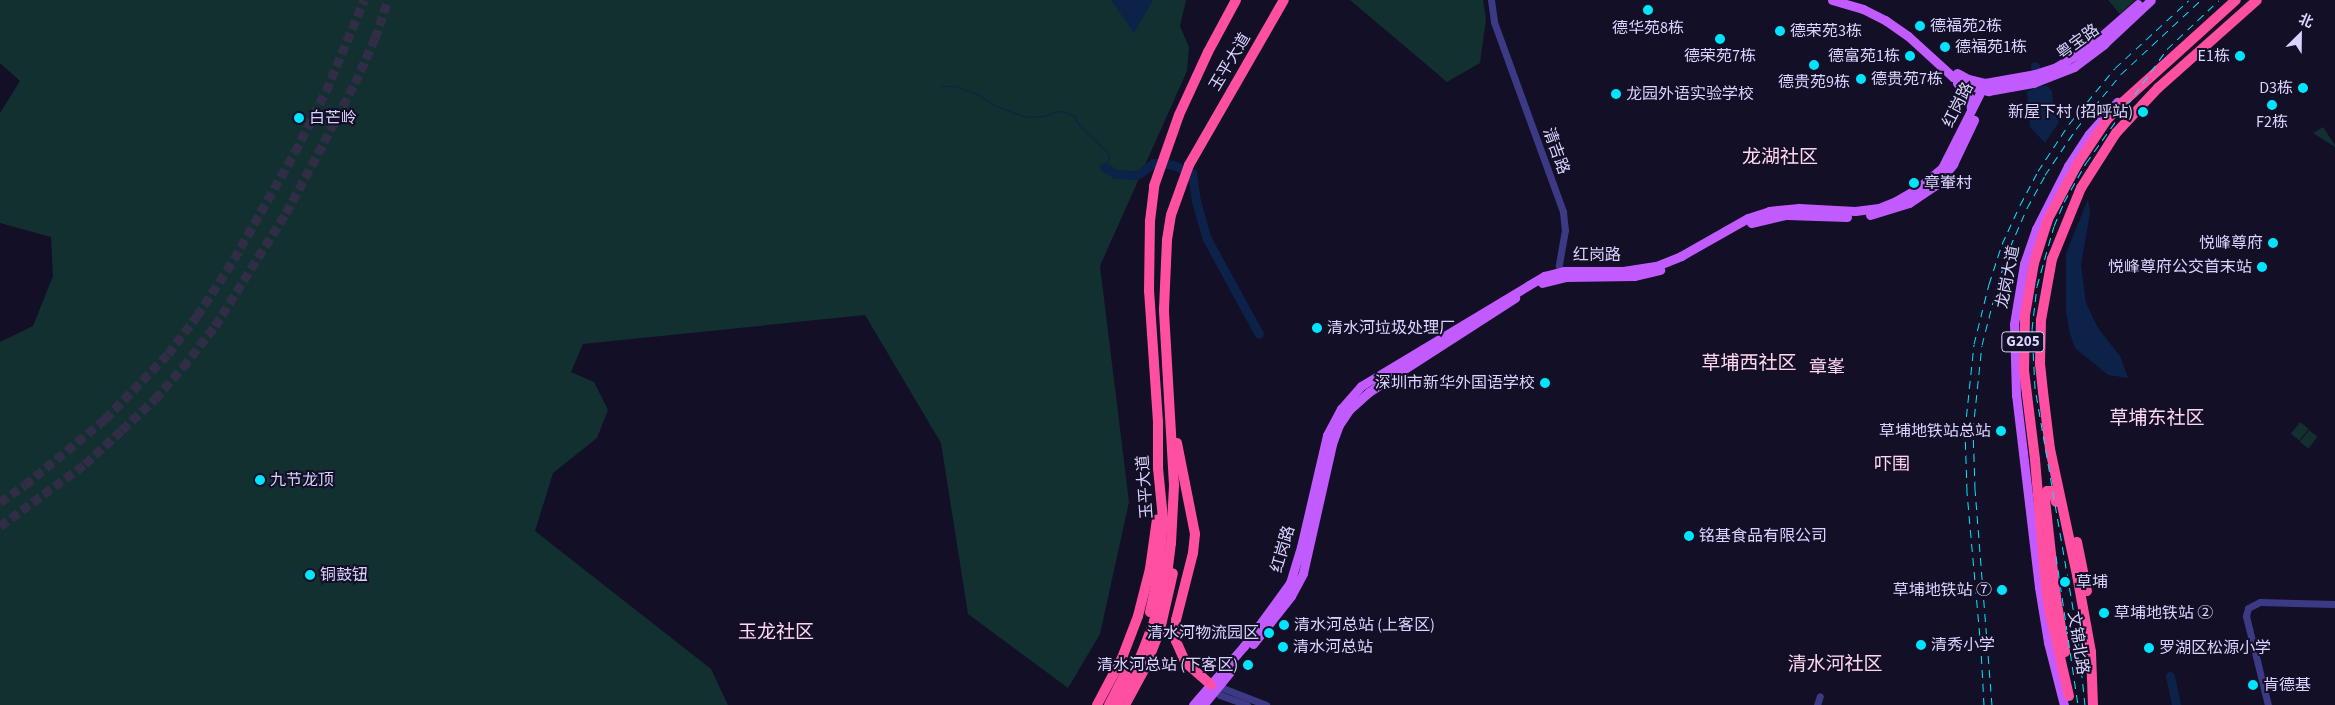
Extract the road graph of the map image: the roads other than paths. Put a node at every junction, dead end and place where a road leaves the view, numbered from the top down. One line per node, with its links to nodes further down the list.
1 (1236, 0): 23 (highway, 玉平大道)
2 (1284, 0): 19 (highway, 玉平大道)
3 (1491, 0): 17 (street, 清吉路)
4 (1832, 0): 10 (main road)
5 (1851, 0): 13 (main road)
6 (2143, 0): 11 (main road, 粤宝路)
7 (2150, 0): 11 (main road, 粤宝路)
8 (2236, 0): 12 (highway, 龙岗大道 / G205)
9 (2257, 0): 21 (highway, G205)
10 (1948, 73): 13 (main road); 14 (main road)
11 (2044, 75): 13 (main road)
12 (2146, 81): 15 (main road, 龙岗大道); 16 (highway, 龙岗大道 / G205)
13 (1985, 88): 14 (main road, 红岗路); 18 (main road, 红岗路)
14 (1970, 114): 18 (main road, 红岗路)
15 (2050, 200): 16 (highway); 32 (main road, 龙岗大道)
16 (2048, 219): 22 (highway, 龙岗大道 / G205)
17 (1559, 266)
18 (1393, 371): 30 (main road, 红岗路)
19 (1170, 394): 20 (highway); 35 (highway, 玉平大道)
20 (1176, 439): 30 (highway); 36 (highway)
21 (2050, 449): 22 (highway); 24 (highway, G205)
22 (2035, 459): 25 (highway, 龙岗大道 / G205)
23 (1158, 468): 33 (highway); 34 (highway, 玉平大道)
24 (2059, 489): 26 (highway, 文锦北路 / G205); 29 (highway, 文锦北路)
25 (2039, 498): 27 (highway, 文锦北路 / G205); 32 (highway)
26 (2080, 590): 27 (highway); 29 (highway, 文锦北路 / G205)
27 (2056, 599): 32 (highway, 文锦北路 / G205)
28 (2335, 604): 43 (street)
29 (2090, 652): 42 (highway, 文锦北路 / G205)
30 (1215, 687): 37 (main road, 红岗路); 38 (main road, 红岗路); 39 (street); 40 (street)
31 (1820, 696): 41 (street)
32 (2065, 702)
33 (1097, 705)
34 (1109, 705)
35 (1117, 705)
36 (1126, 705)
37 (1193, 705)
38 (1203, 705)
39 (1247, 705)
40 (1266, 705)
41 (1817, 705)
42 (2093, 705)
43 (2268, 705)

